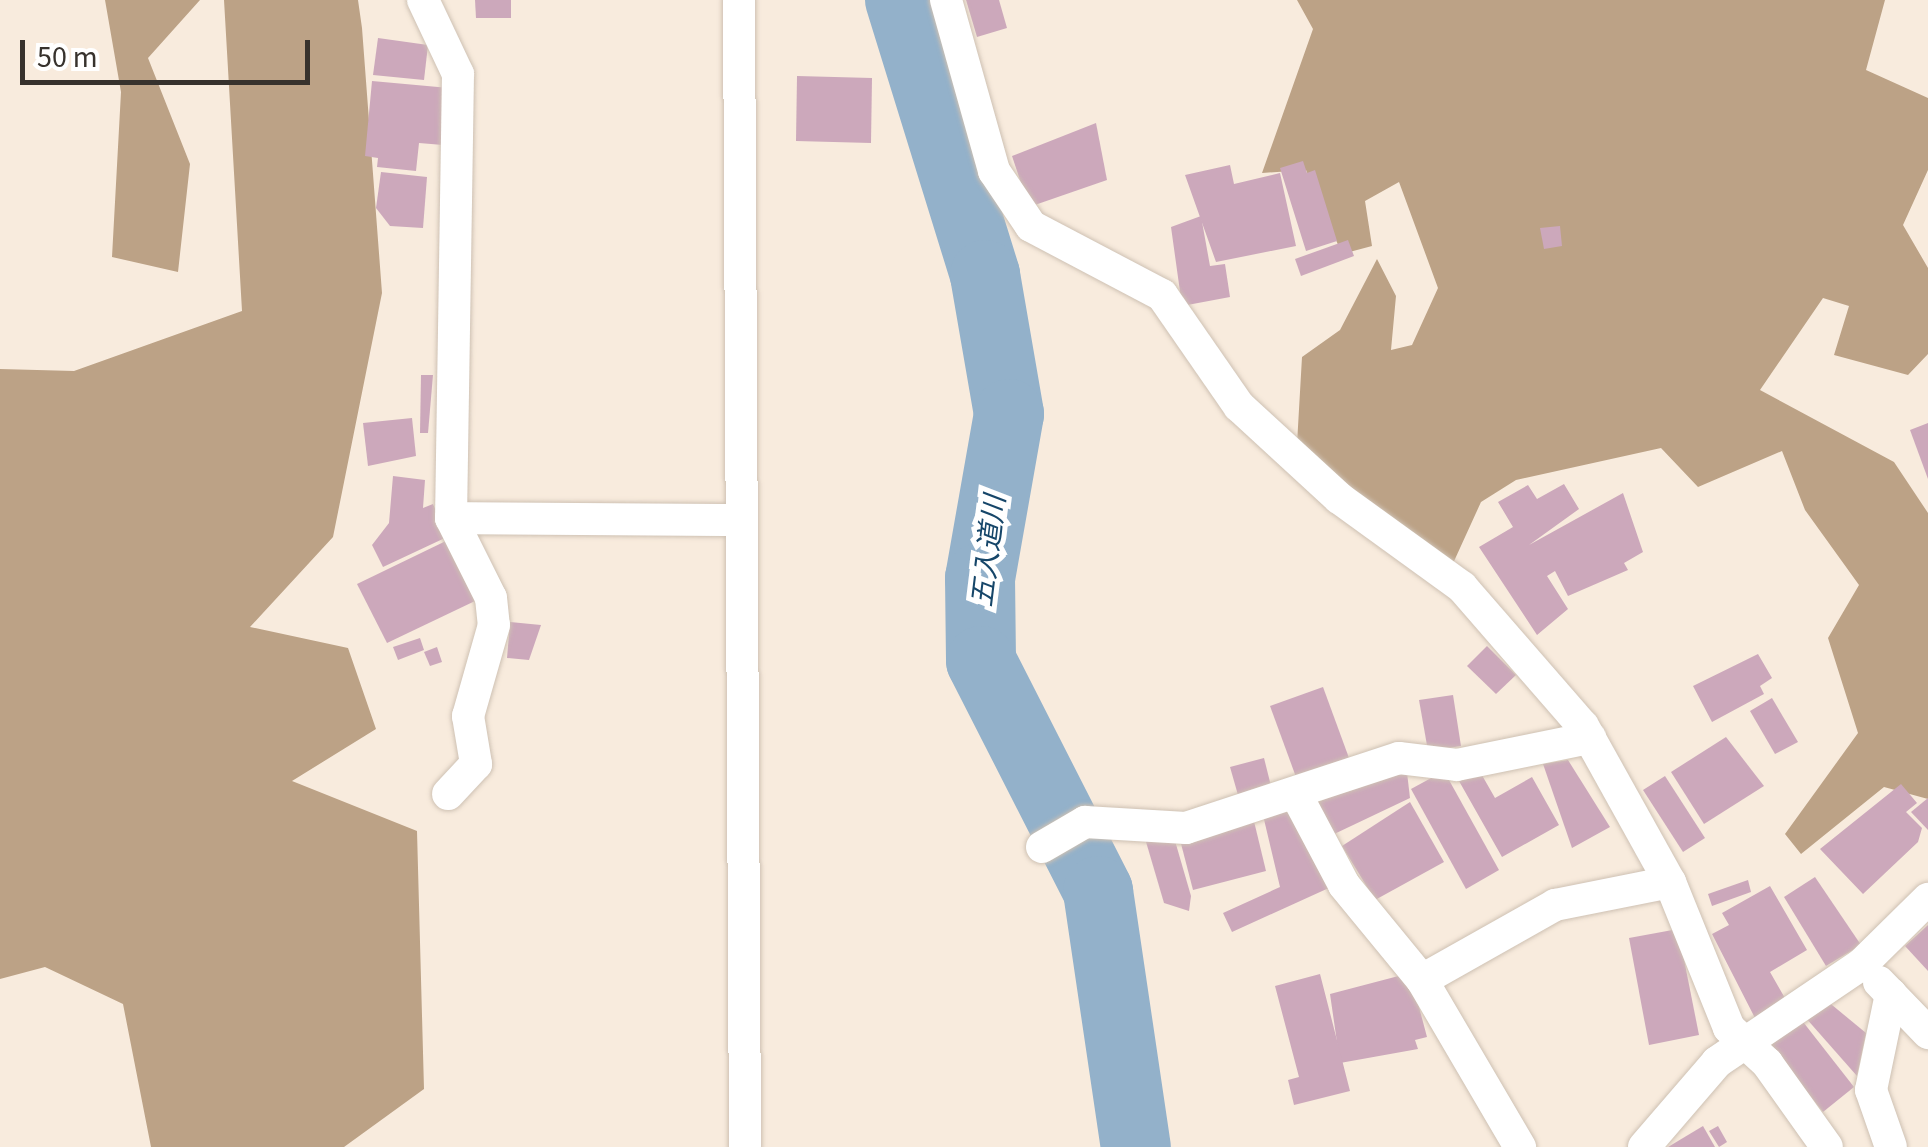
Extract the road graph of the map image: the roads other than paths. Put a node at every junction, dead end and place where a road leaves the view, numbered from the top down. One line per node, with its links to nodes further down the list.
1 (423, 0): 4 (street)
2 (740, 0): 5 (street)
3 (946, 0): 6 (street)
4 (451, 518): 5 (street); 7 (street)
5 (742, 520): 17 (street)
6 (1590, 738): 8 (street); 10 (street)
7 (448, 794)
8 (1298, 798): 9 (street); 13 (street)
9 (1042, 847)
10 (1670, 882): 13 (street); 16 (street)
11 (1928, 899): 12 (street)
12 (1862, 964): 14 (street); 16 (street)
13 (1422, 980): 18 (street)
14 (1890, 994): 15 (street); 21 (street)
15 (1928, 1033)
16 (1742, 1044): 19 (street); 20 (street)
17 (745, 1147)
18 (1520, 1147)
19 (1644, 1147)
20 (1827, 1147)
21 (1891, 1147)

